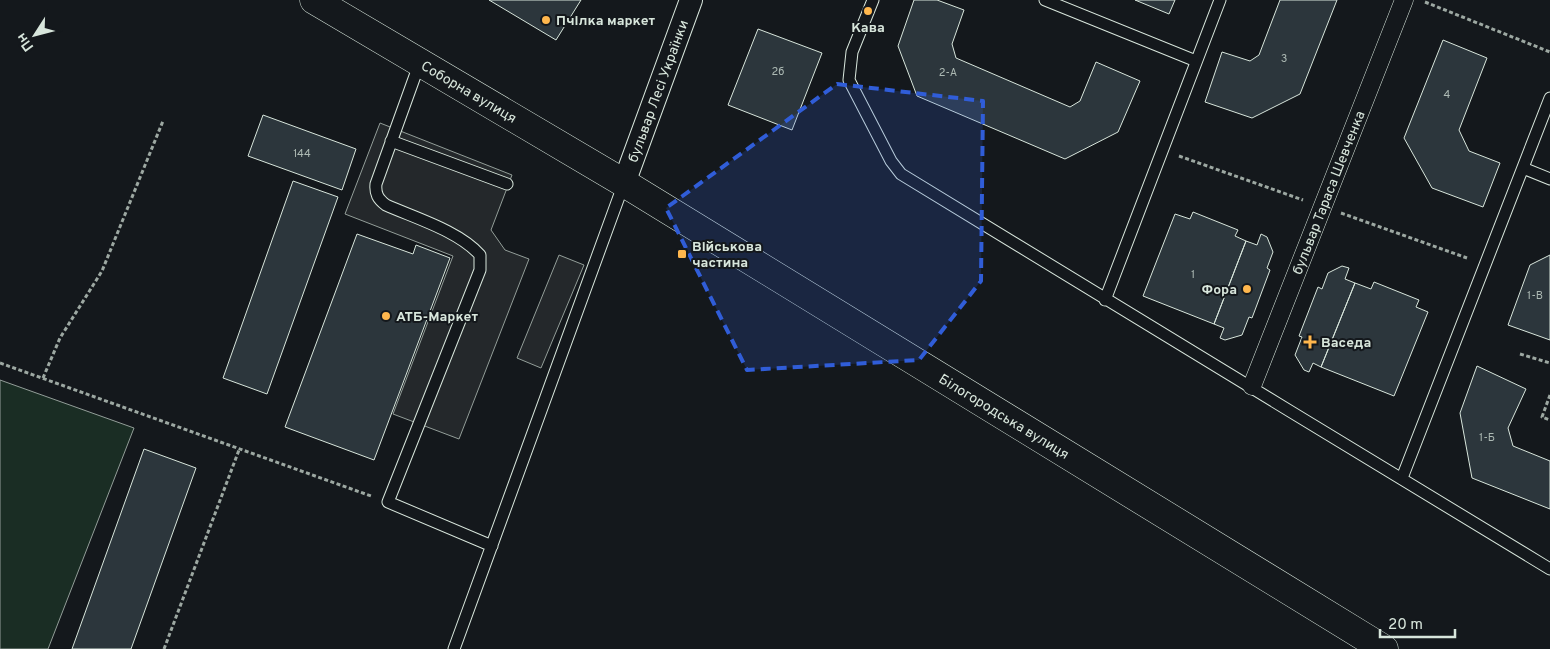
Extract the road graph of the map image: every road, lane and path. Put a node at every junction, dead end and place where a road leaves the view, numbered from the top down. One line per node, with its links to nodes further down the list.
1 (314, 0): 10 (main road, Соборна вулиця)
2 (691, 0): 16 (street, бульвар Лесі Українки)
3 (873, 0): 18 (lane)
4 (1045, 0): 9 (lane)
5 (1220, 0): 9 (lane)
6 (1404, 0): 23 (street, бульвар Тараса Шевченка)
7 (1420, 0): 8 (path)
8 (1550, 52)
9 (1196, 61): 18 (lane)
10 (420, 62): 13 (lane); 16 (main road, Соборна вулиця)
11 (1550, 98): 14 (lane)
12 (163, 121): 22 (path)
13 (391, 141): 17 (lane); 28 (lane)
14 (1523, 168): 15 (lane); 27 (lane)
15 (1550, 179)
16 (624, 183): 29 (lane); 33 (main road, Білогородська вулиця)
17 (507, 184)
18 (1105, 300): 23 (lane)
19 (1520, 354): 21 (path)
20 (0, 363): 22 (path)
21 (1550, 363)
22 (43, 378): 26 (path)
23 (1252, 386): 27 (lane)
24 (1550, 395): 25 (path)
25 (1550, 420)
26 (239, 450): 28 (path); 31 (path)
27 (1402, 478): 30 (lane)
28 (388, 502): 29 (lane)
29 (492, 546): 32 (lane)
30 (1550, 569)
31 (164, 649)
32 (454, 649)
33 (1384, 649)

